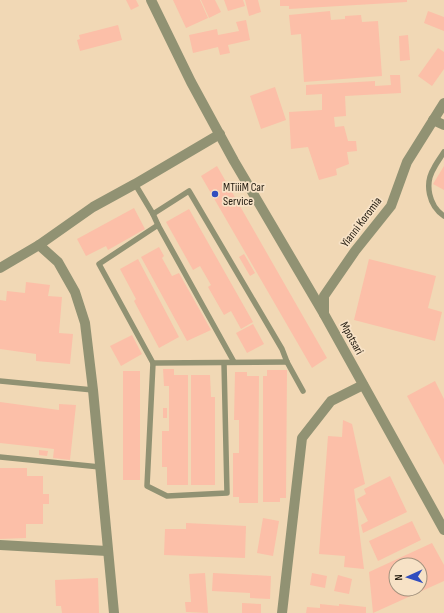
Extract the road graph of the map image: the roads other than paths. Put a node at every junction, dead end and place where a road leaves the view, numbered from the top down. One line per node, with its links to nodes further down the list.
1 (151, 0): 5 (street, Mpotsari)
2 (444, 103): 3 (street, Yianni Koromia)
3 (433, 120): 4 (street); 13 (street, Yianni Koromia)
4 (444, 125)
5 (220, 134): 7 (street); 13 (street, Mpotsari)
6 (443, 156): 9 (lane)
7 (135, 184): 8 (lane); 11 (street)
8 (153, 214): 10 (lane); 15 (lane)
9 (444, 216)
10 (158, 225): 14 (lane); 16 (lane)
11 (39, 245): 12 (street); 20 (street)
12 (0, 268)
13 (324, 314): 19 (street, Mpotsari)
14 (234, 362): 15 (lane); 17 (lane)
15 (287, 362): 21 (lane)
16 (153, 363): 17 (lane); 17 (lane)
17 (224, 363)
18 (0, 381): 20 (lane)
19 (363, 385): 24 (street, Mpotsari); 28 (street)
20 (93, 390): 23 (street)
21 (303, 391)
22 (0, 457): 23 (lane)
23 (100, 467): 26 (street)
24 (444, 530)
25 (0, 545): 26 (street)
26 (107, 551): 27 (street)
27 (114, 613)
28 (282, 613)

